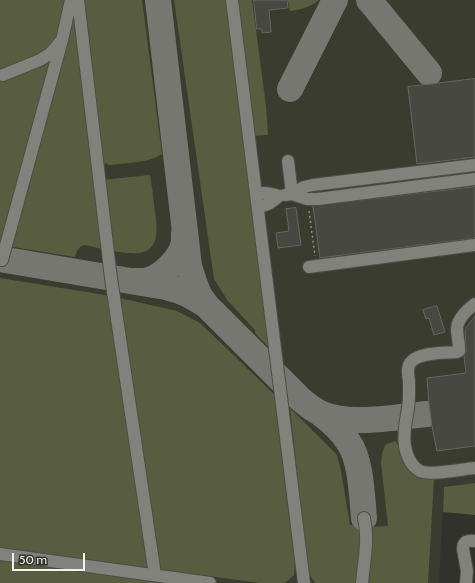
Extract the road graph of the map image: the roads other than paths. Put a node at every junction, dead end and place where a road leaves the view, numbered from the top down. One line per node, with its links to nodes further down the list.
1 (71, 0): 4 (lane)
2 (78, 0): 21 (lane)
3 (232, 0): 9 (lane)
4 (62, 40): 5 (lane); 14 (lane)
5 (3, 75)
6 (288, 161): 10 (lane)
7 (475, 165): 10 (lane)
8 (475, 179): 10 (lane)
9 (256, 193): 11 (lane); 12 (lane)
10 (292, 194): 11 (lane)
11 (278, 196): 12 (lane)
12 (258, 207): 23 (lane)
13 (475, 245): 15 (lane)
14 (2, 260)
15 (313, 267)
16 (475, 304): 17 (lane)
17 (475, 468)
18 (364, 518): 24 (lane)
19 (475, 541): 25 (lane)
20 (0, 554): 21 (lane)
21 (155, 575): 22 (lane)
22 (210, 583)
23 (304, 583)
24 (362, 583)
25 (466, 583)

